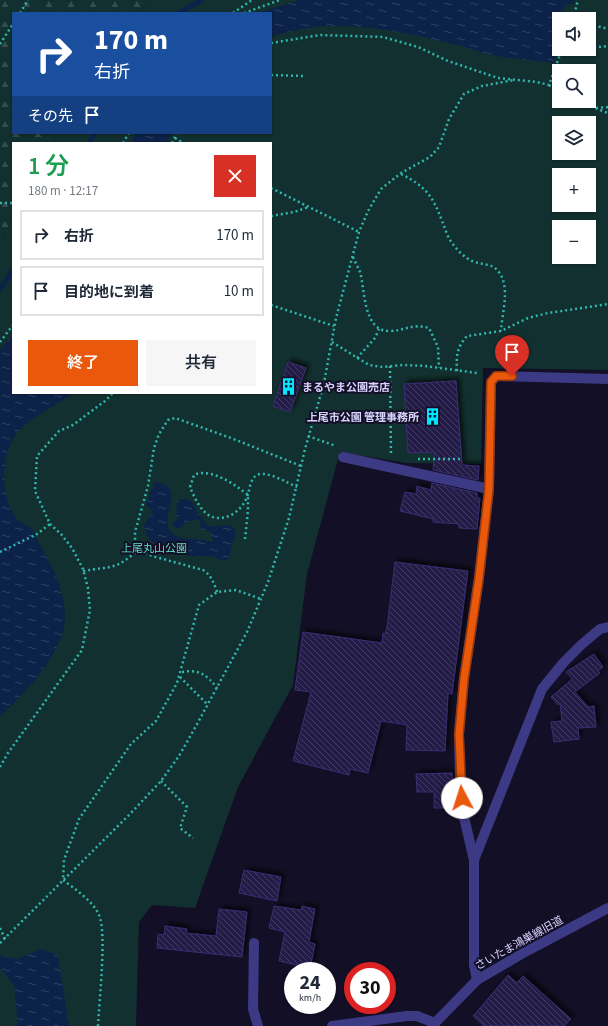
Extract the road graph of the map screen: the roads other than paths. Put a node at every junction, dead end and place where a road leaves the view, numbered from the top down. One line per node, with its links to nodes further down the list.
1 (608, 379): 3 (street)
2 (343, 457): 3 (street)
3 (489, 489): 5 (street)
4 (608, 627): 5 (street)
5 (474, 860): 8 (street)
6 (608, 908): 8 (street, さいたま鴻巣線旧道)
7 (254, 943): 10 (street)
8 (477, 980): 9 (street, さいたま鴻巣線旧道)
9 (434, 1024): 11 (street)
10 (258, 1026)
11 (332, 1026)

